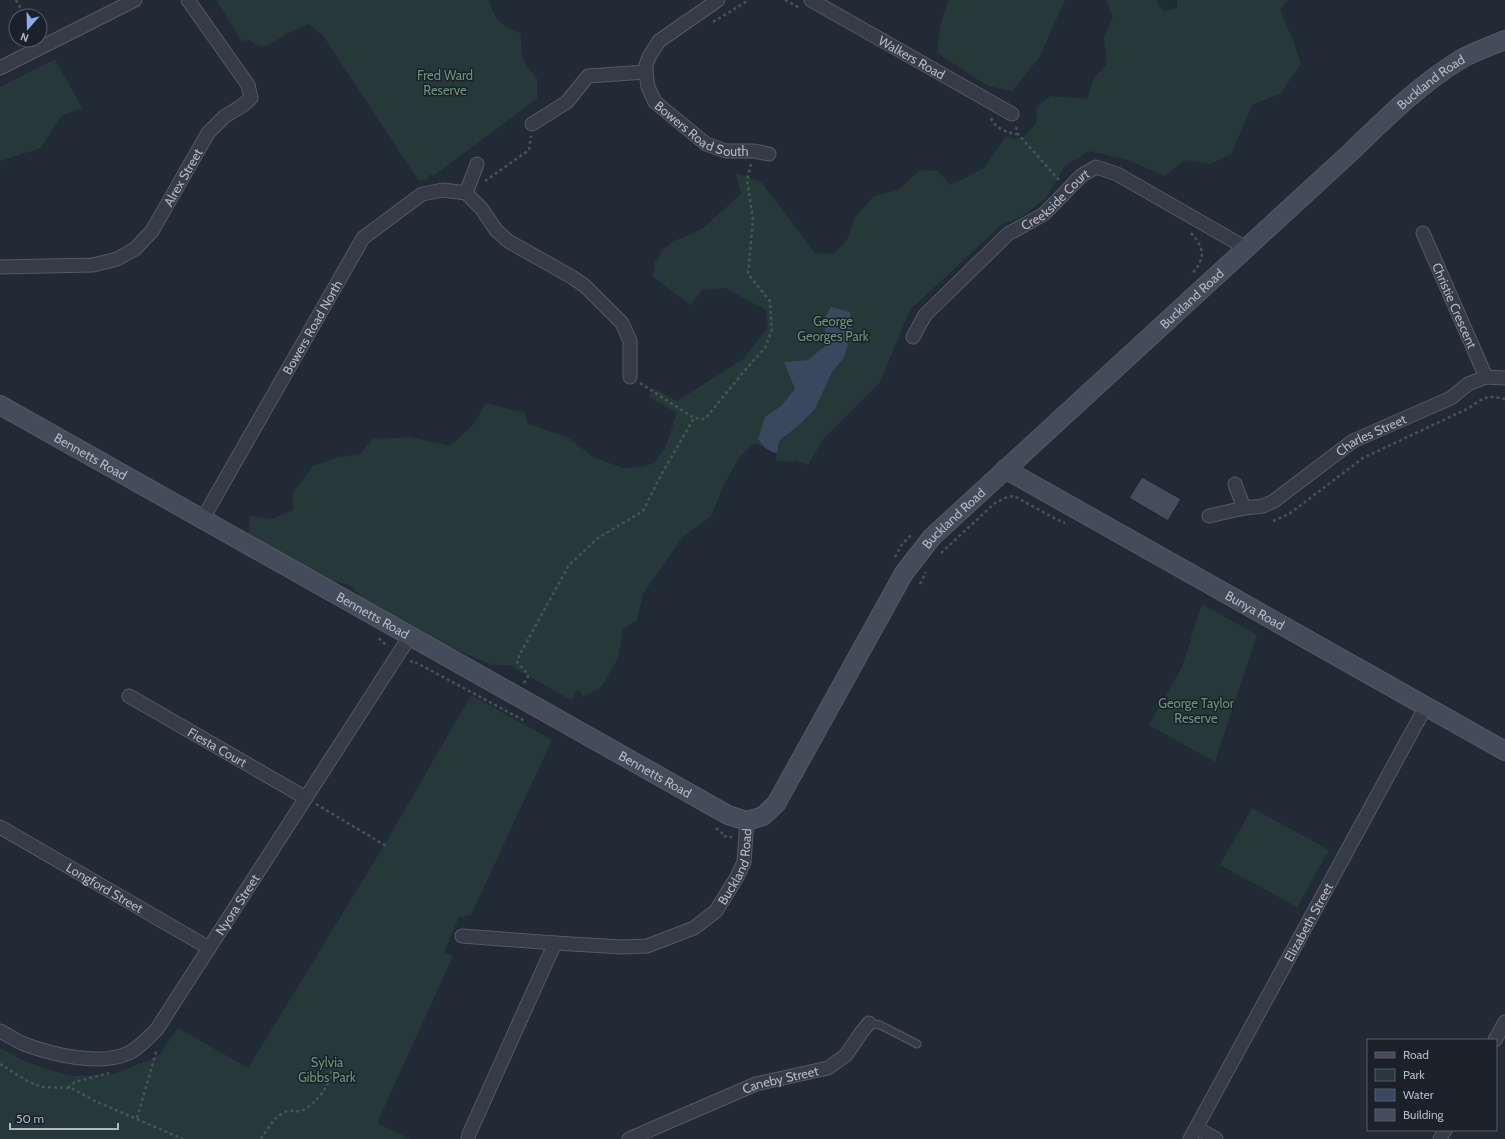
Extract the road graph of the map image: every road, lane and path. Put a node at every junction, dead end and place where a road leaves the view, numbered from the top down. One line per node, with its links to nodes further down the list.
1 (135, 0): 6 (street)
2 (188, 0): 19 (street, Alrex Street)
3 (718, 0): 7 (street, Bowers Road South)
4 (811, 0): 8 (street, Walkers Road)
5 (1505, 40): 18 (street, Buckland Road)
6 (0, 68)
7 (646, 72): 9 (street); 11 (street, Bowers Road South)
8 (1012, 114)
9 (532, 124): 15 (path)
10 (1018, 134): 14 (path)
11 (754, 152): 12 (street, Bowers Road South); 27 (path)
12 (769, 154)
13 (477, 164): 15 (street)
14 (1062, 183)
15 (468, 188): 22 (street); 32 (street, Bowers Road North)
16 (1187, 228): 20 (path)
17 (1423, 233): 23 (street, Christie Crescent)
18 (1246, 248): 21 (street, Creekside Court); 28 (street, Buckland Road)
19 (0, 267)
20 (1188, 279)
21 (913, 337)
22 (630, 377): 27 (path)
23 (1486, 377): 24 (street, Charles Street); 30 (street, Charles Street)
24 (1505, 378)
25 (1505, 399): 33 (path)
26 (0, 405): 32 (street, Bennetts Road)
27 (694, 418): 42 (path)
28 (1005, 469): 43 (street, Bunya Road); 46 (street, Buckland Road)
29 (1236, 484): 30 (street)
30 (1244, 508): 31 (street, Charles Street)
31 (1209, 516)
32 (202, 520): 40 (street, Bennetts Road)
33 (1273, 521)
34 (1068, 524): 36 (path)
35 (914, 533): 37 (path)
36 (937, 557)
37 (894, 558)
38 (927, 571): 39 (path)
39 (920, 584)
40 (410, 636): 42 (street, Bennetts Road); 45 (street, Nyora Street)
41 (129, 696): 45 (street, Fiesta Court)
42 (516, 696): 46 (street, Bennetts Road)
43 (1426, 706): 44 (street, Bunya Road); 59 (street, Elizabeth Street)
44 (1505, 751)
45 (306, 798): 48 (path); 51 (street, Nyora Street)
46 (747, 821): 50 (street, Buckland Road)
47 (0, 827): 51 (street, Longford Street)
48 (386, 846)
49 (462, 936): 50 (street, Buckland Road)
50 (555, 944): 62 (street)
51 (209, 948): 54 (street, Nyora Street)
52 (1505, 1022): 55 (street)
53 (869, 1023): 56 (lane, Caneby Street); 63 (street, Caneby Street)
54 (0, 1031)
55 (1496, 1039)
56 (917, 1044)
57 (329, 1057): 61 (path)
58 (0, 1064): 60 (path)
59 (1193, 1134): 64 (street)
60 (183, 1139)
61 (261, 1139)
62 (468, 1139)
63 (629, 1139)
64 (1216, 1139)

